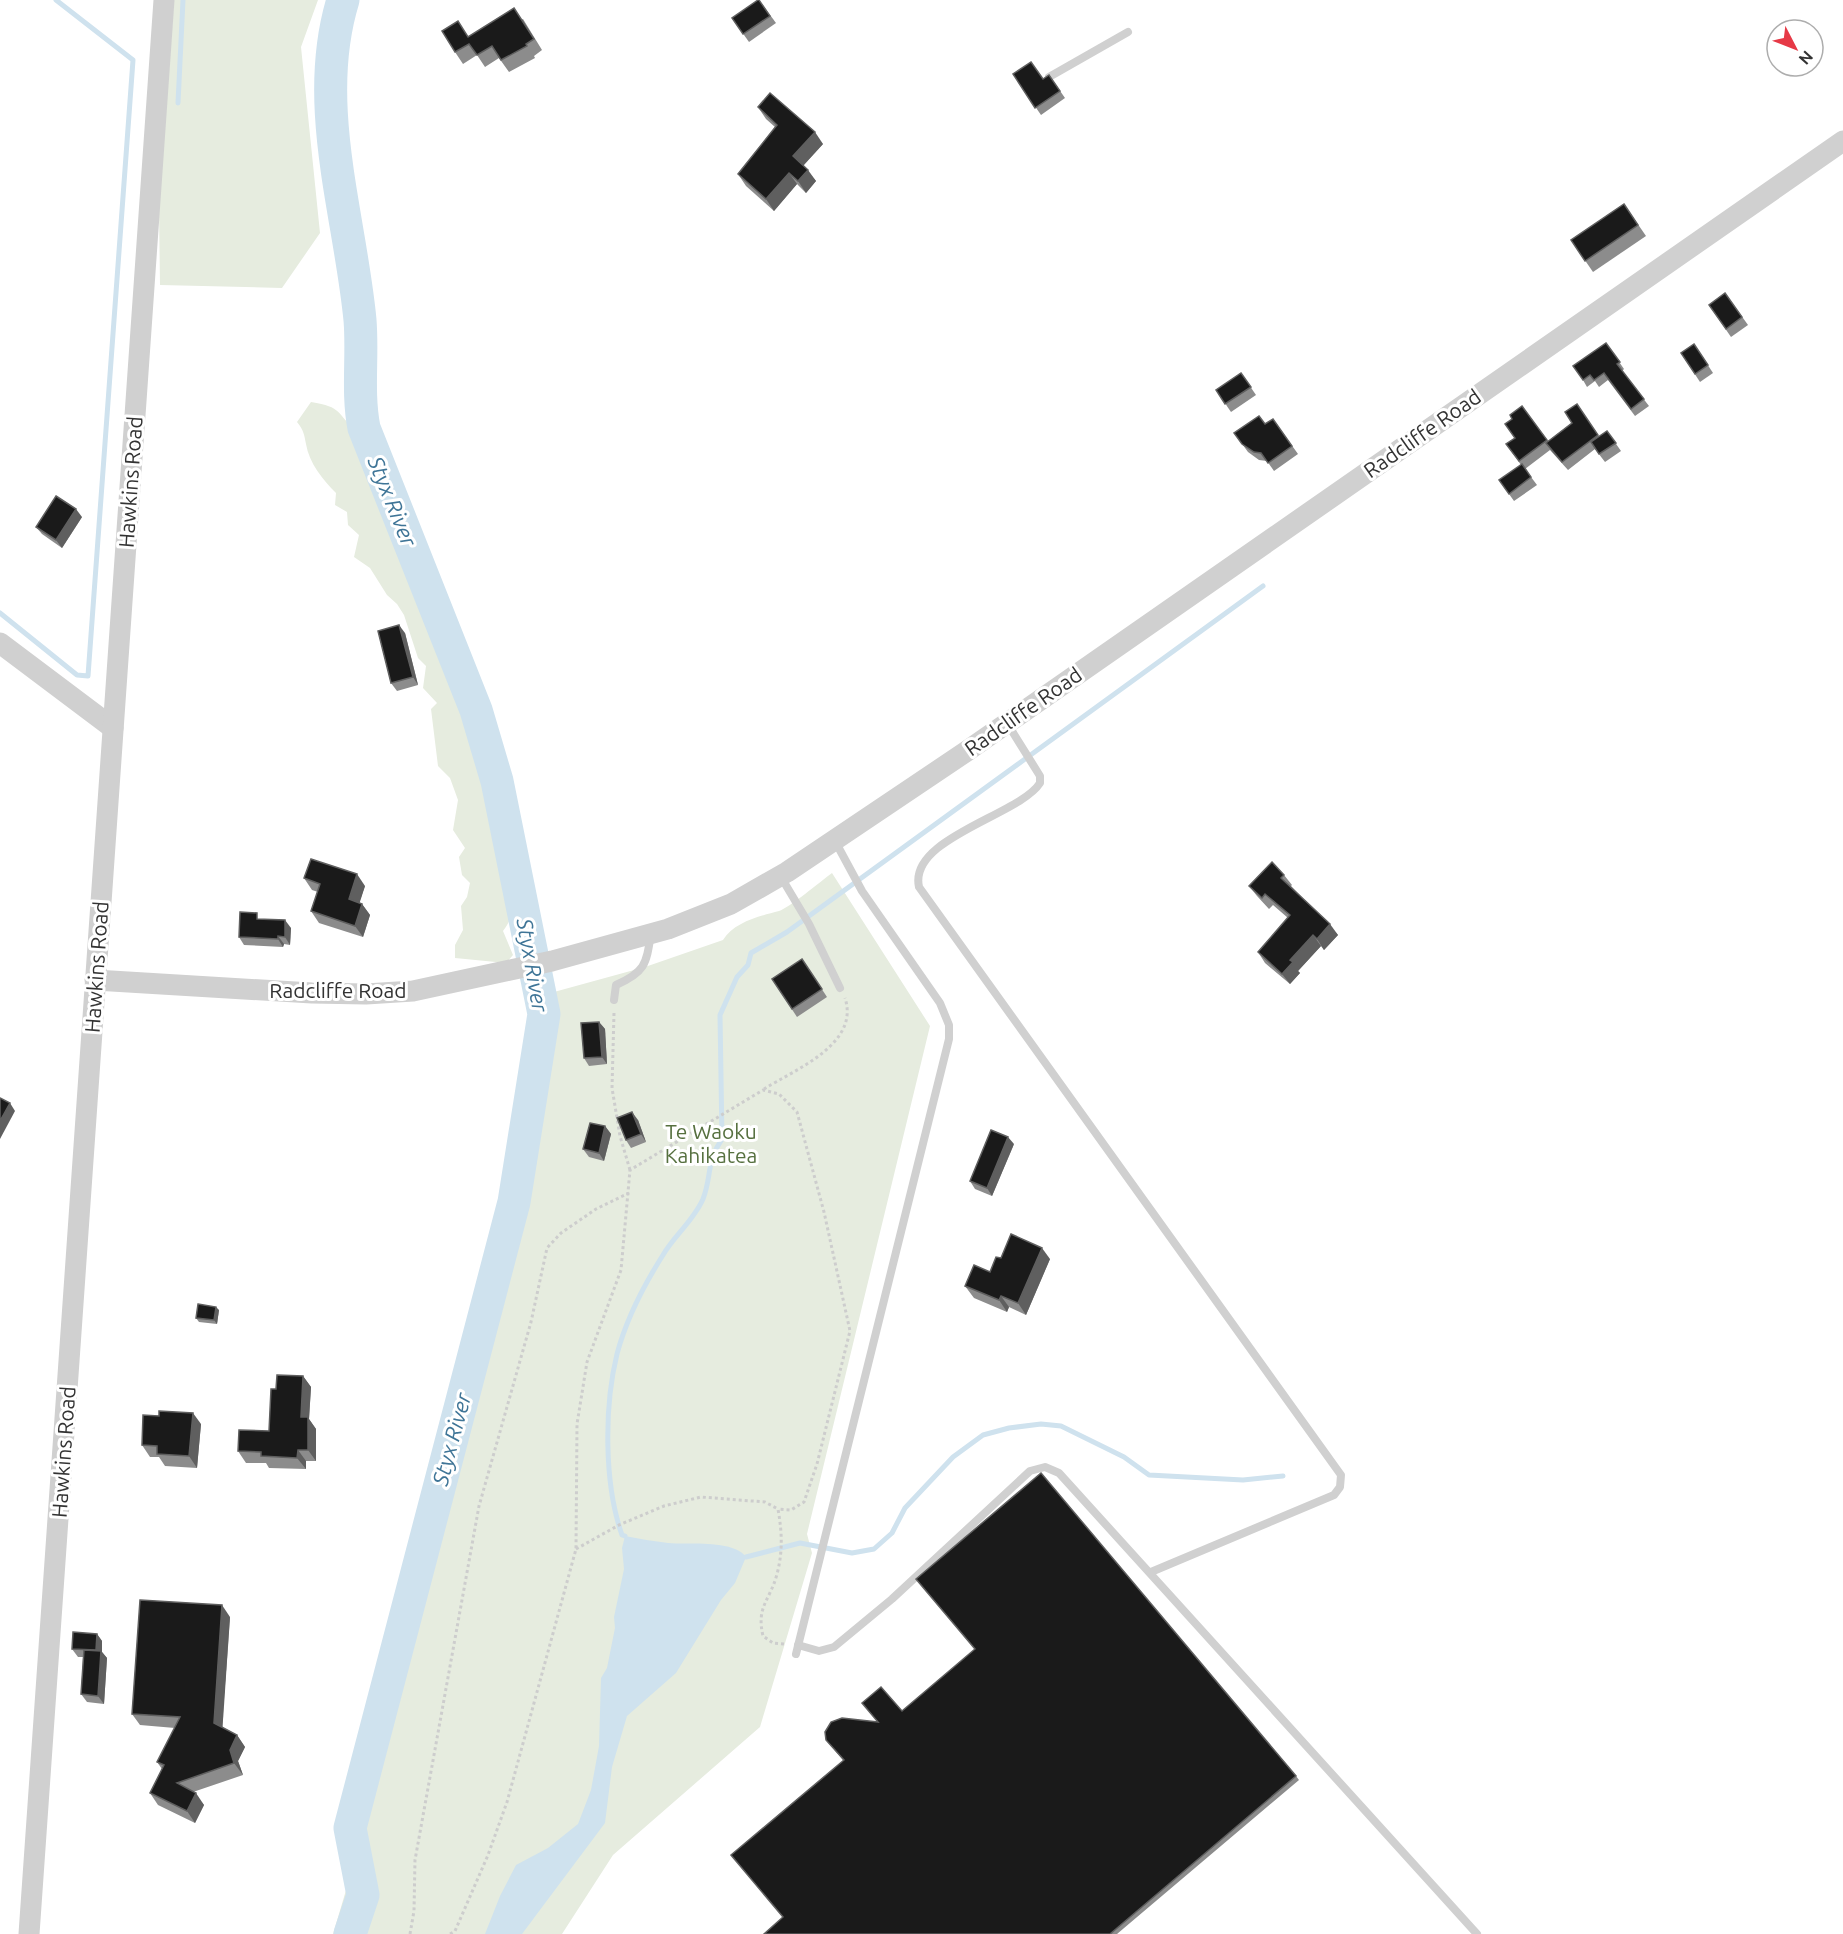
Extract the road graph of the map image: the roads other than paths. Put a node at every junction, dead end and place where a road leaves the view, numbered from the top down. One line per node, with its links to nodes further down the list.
1 (164, 0): 7 (street, Hawkins Road)
2 (1128, 32): 3 (lane)
3 (1049, 77)
4 (1843, 141): 6 (street, Radcliffe Road)
5 (0, 644): 7 (street)
6 (1006, 722): 8 (street, Radcliffe Road); 14 (lane)
7 (113, 728): 11 (street, Hawkins Road)
8 (834, 840): 9 (street, Radcliffe Road); 14 (lane)
9 (780, 876): 10 (street, Radcliffe Road); 12 (lane)
10 (651, 934): 11 (street, Radcliffe Road); 13 (lane)
11 (95, 980): 15 (street, Hawkins Road)
12 (840, 988)
13 (614, 1000)
14 (1151, 1572): 16 (lane)
15 (29, 1934)
16 (1477, 1934)

